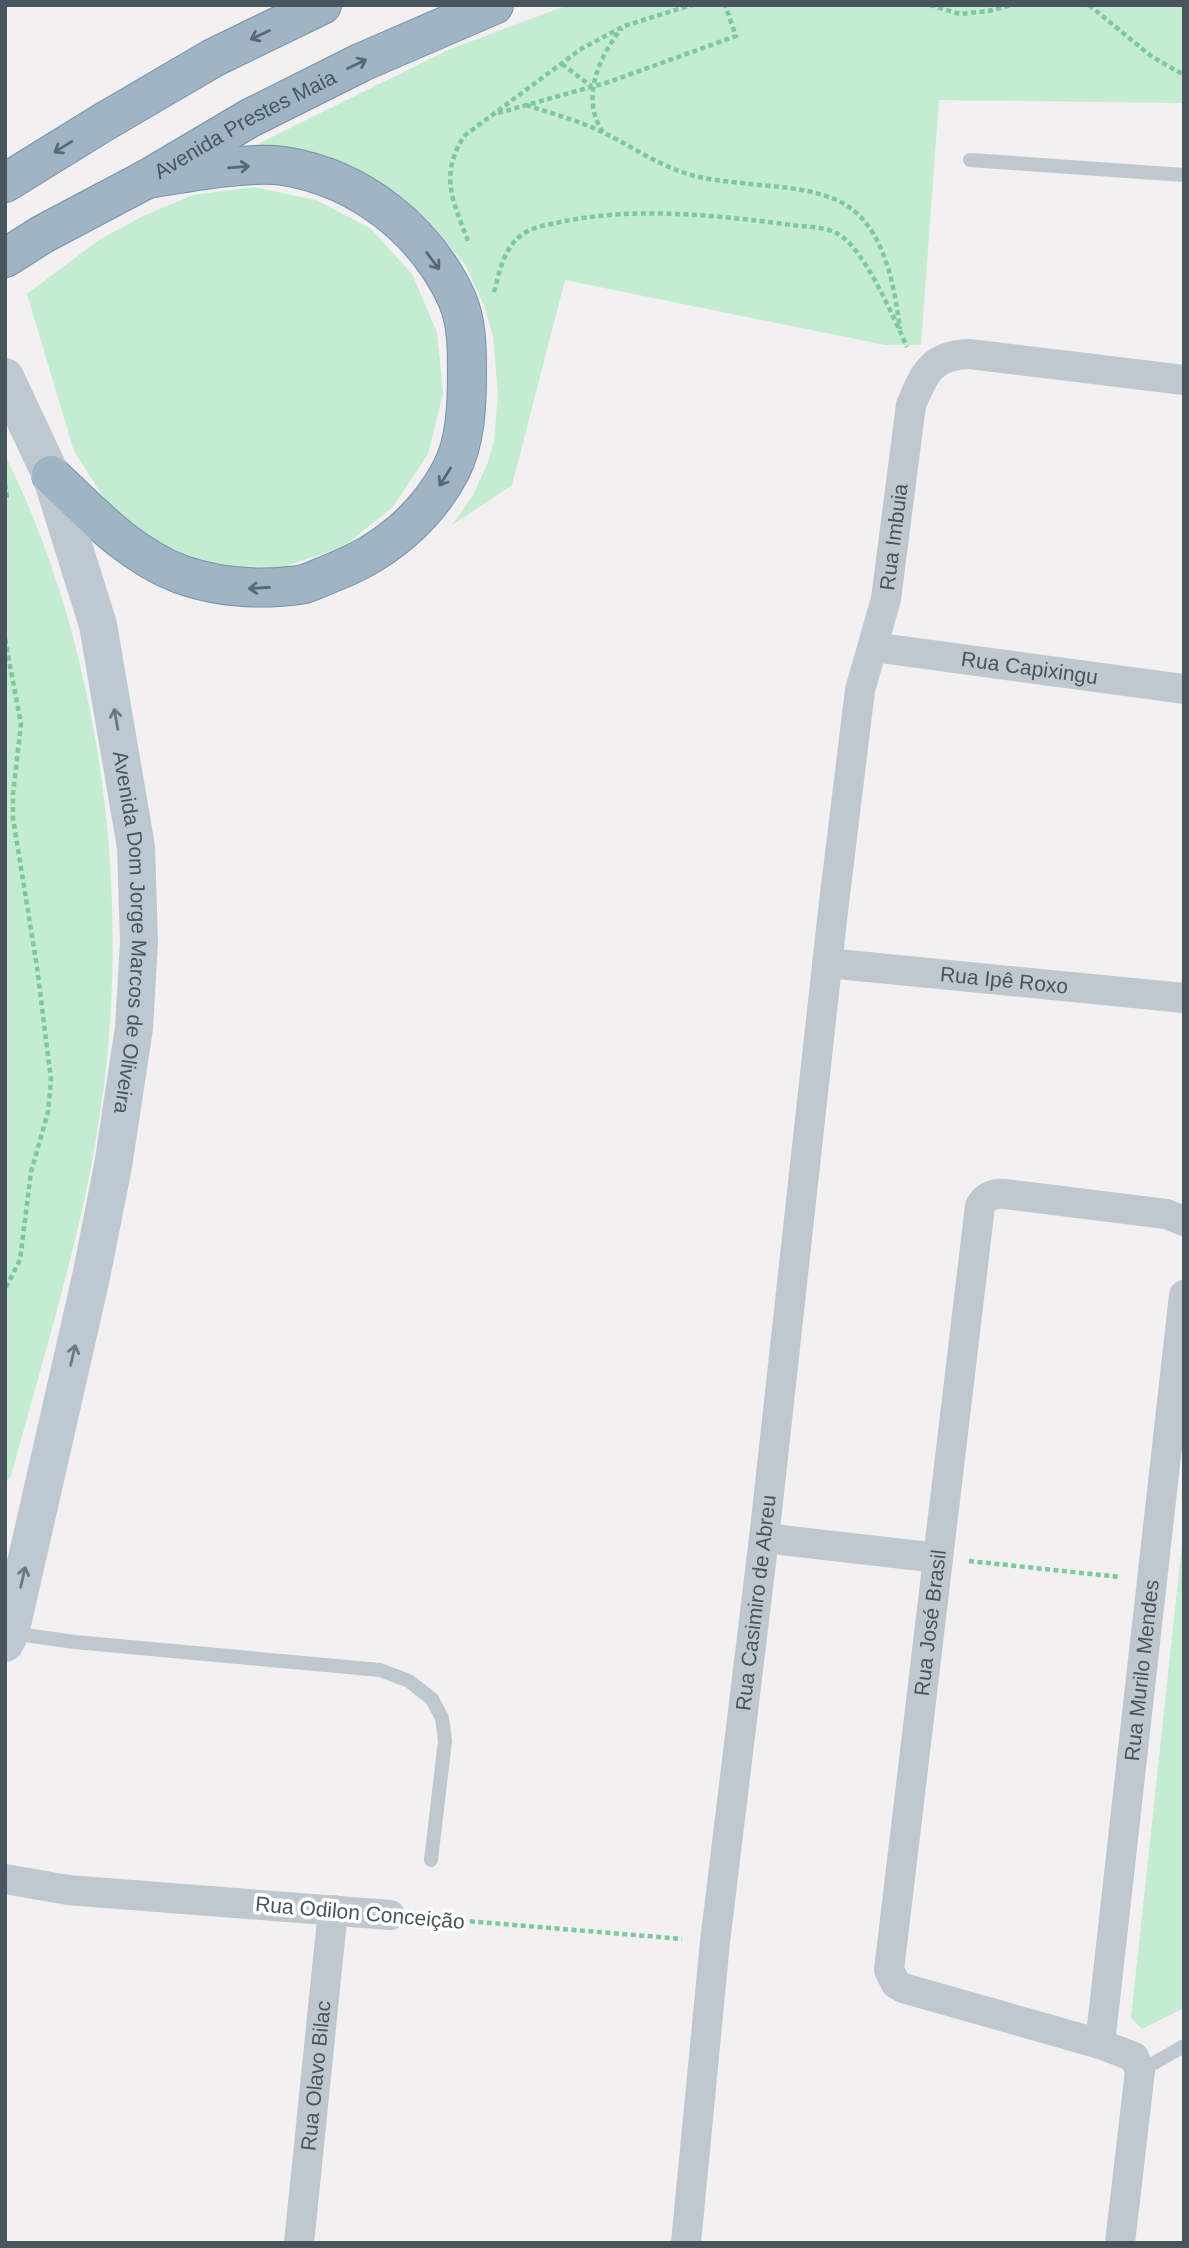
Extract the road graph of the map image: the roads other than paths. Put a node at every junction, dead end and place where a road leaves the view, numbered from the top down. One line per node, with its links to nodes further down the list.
1 (322, 5): 6 (highway, one-way to 6)
2 (494, 5): 5 (highway, Avenida Prestes Maia, one-way to 2)
3 (970, 160): 4 (lane)
4 (1184, 175)
5 (147, 179): 7 (highway, Avenida Prestes Maia); 10 (highway, one-way to 10)
6 (5, 183)
7 (5, 258)
8 (5, 377): 10 (main road, Avenida Dom Jorge Marcos de Oliveira)
9 (1184, 380): 11 (street, Rua Imbuia)
10 (51, 475): 19 (main road, Avenida Dom Jorge Marcos de Oliveira, one-way to 10)
11 (873, 647): 12 (street, Rua Capixingu); 13 (street, Rua Imbuia)
12 (1184, 689)
13 (827, 963): 14 (street, Rua Ipê Roxo); 17 (street, Rua Casimiro de Abreu)
14 (1184, 998)
15 (1184, 1221): 18 (street, Rua José Brasil)
16 (1184, 1295): 24 (street, Rua Murilo Mendes)
17 (764, 1538): 18 (street); 28 (street, Rua Casimiro de Abreu)
18 (938, 1558): 24 (street, Rua José Brasil)
19 (8, 1638): 20 (lane)
20 (431, 1860)
21 (5, 1879): 22 (street, Rua Odilon Conceição)
22 (333, 1910): 23 (street, Rua Odilon Conceição); 27 (street, Rua Olavo Bilac)
23 (390, 1915)
24 (1100, 2044): 26 (street, Rua José Brasil)
25 (1184, 2046): 26 (lane)
26 (1140, 2071): 29 (street)
27 (299, 2243)
28 (686, 2243)
29 (1120, 2243)

